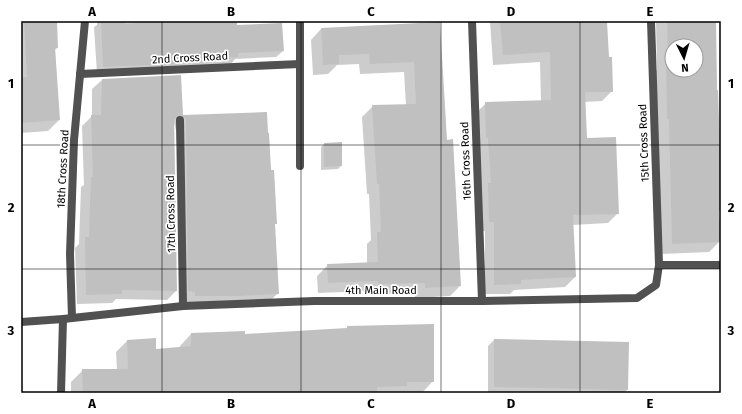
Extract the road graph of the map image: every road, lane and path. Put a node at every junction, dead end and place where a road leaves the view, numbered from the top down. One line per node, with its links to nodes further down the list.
1 (85, 21): 6 (street, 18th Cross Road)
2 (300, 21): 5 (street)
3 (472, 21): 11 (street, 16th Cross Road)
4 (651, 21): 9 (street, 15th Cross Road)
5 (300, 64): 6 (street, 2nd Cross Road); 8 (street)
6 (80, 74): 13 (street, 18th Cross Road)
7 (180, 120): 12 (street, 17th Cross Road)
8 (300, 166)
9 (658, 265): 10 (street); 11 (street, 4th Main Road)
10 (721, 265)
11 (482, 301): 12 (street, 4th Main Road)
12 (184, 306): 13 (street, 4th Main Road)
13 (72, 318): 14 (street, 4th Main Road)
14 (63, 319): 15 (street, 4th Main Road); 16 (street)
15 (21, 322)
16 (61, 393)

